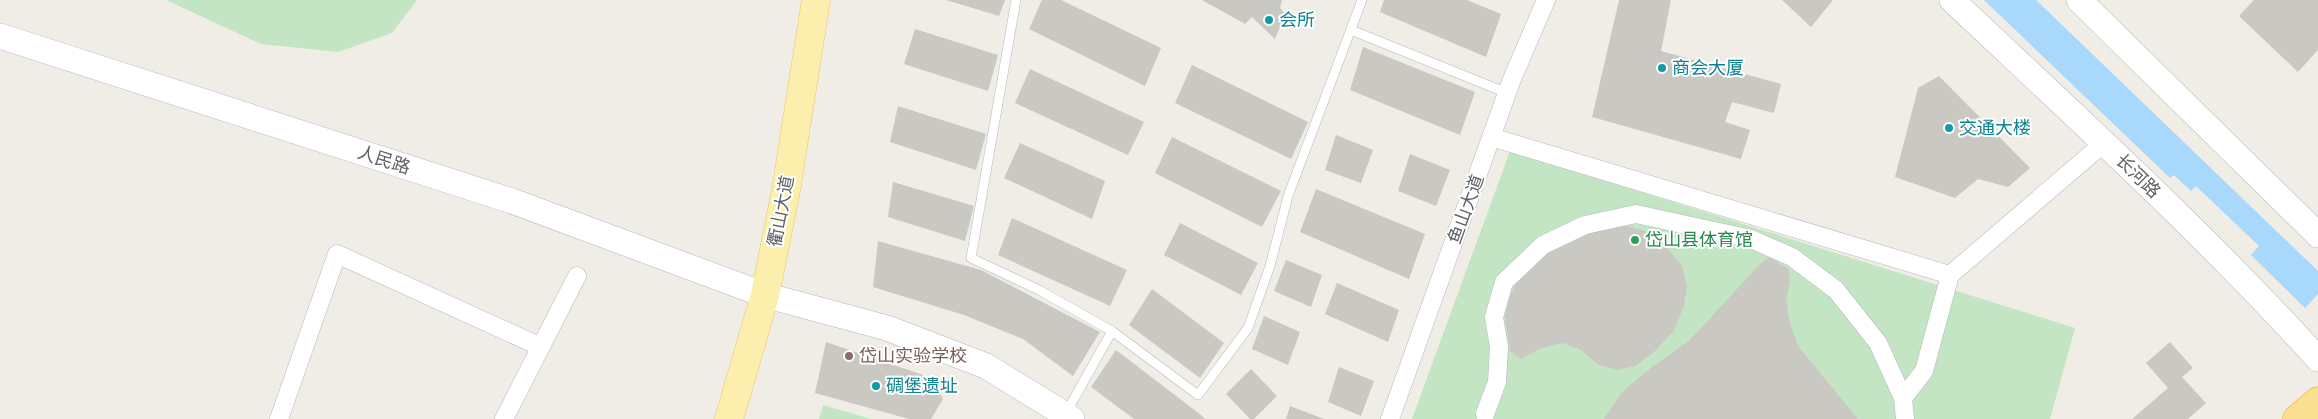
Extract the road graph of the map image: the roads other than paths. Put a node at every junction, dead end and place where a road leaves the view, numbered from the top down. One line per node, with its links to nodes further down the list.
1 (816, 0): 16 (main road, 衢山大道)
2 (833, 0): 16 (main road, 衢山大道)
3 (1016, 0): 17 (lane)
4 (1362, 0): 8 (lane)
5 (1546, 0): 10 (street, 鱼山大道)
6 (1952, 0): 12 (street, 长河路)
7 (2079, 0): 13 (street)
8 (1351, 30): 10 (lane); 17 (lane)
9 (0, 36): 16 (street, 人民路)
10 (1507, 93): 11 (street, 鱼山大道)
11 (1491, 137): 15 (street); 28 (street, 鱼山大道)
12 (2104, 143): 15 (street); 19 (street, 长河路)
13 (2318, 235)
14 (577, 276): 18 (street)
15 (1950, 276): 20 (street)
16 (774, 296): 23 (street, 人民路); 26 (main road, 衢山大道); 27 (main road, 衢山大道)
17 (1112, 331): 23 (lane)
18 (540, 347): 24 (street); 25 (street)
19 (2318, 359)
20 (1902, 398): 22 (street); 29 (street)
21 (2318, 401): 30 (highway)
22 (1485, 414)
23 (1069, 416)
24 (279, 419)
25 (504, 419)
26 (729, 419)
27 (747, 419)
28 (1390, 419)
29 (1905, 419)
30 (2297, 419)

